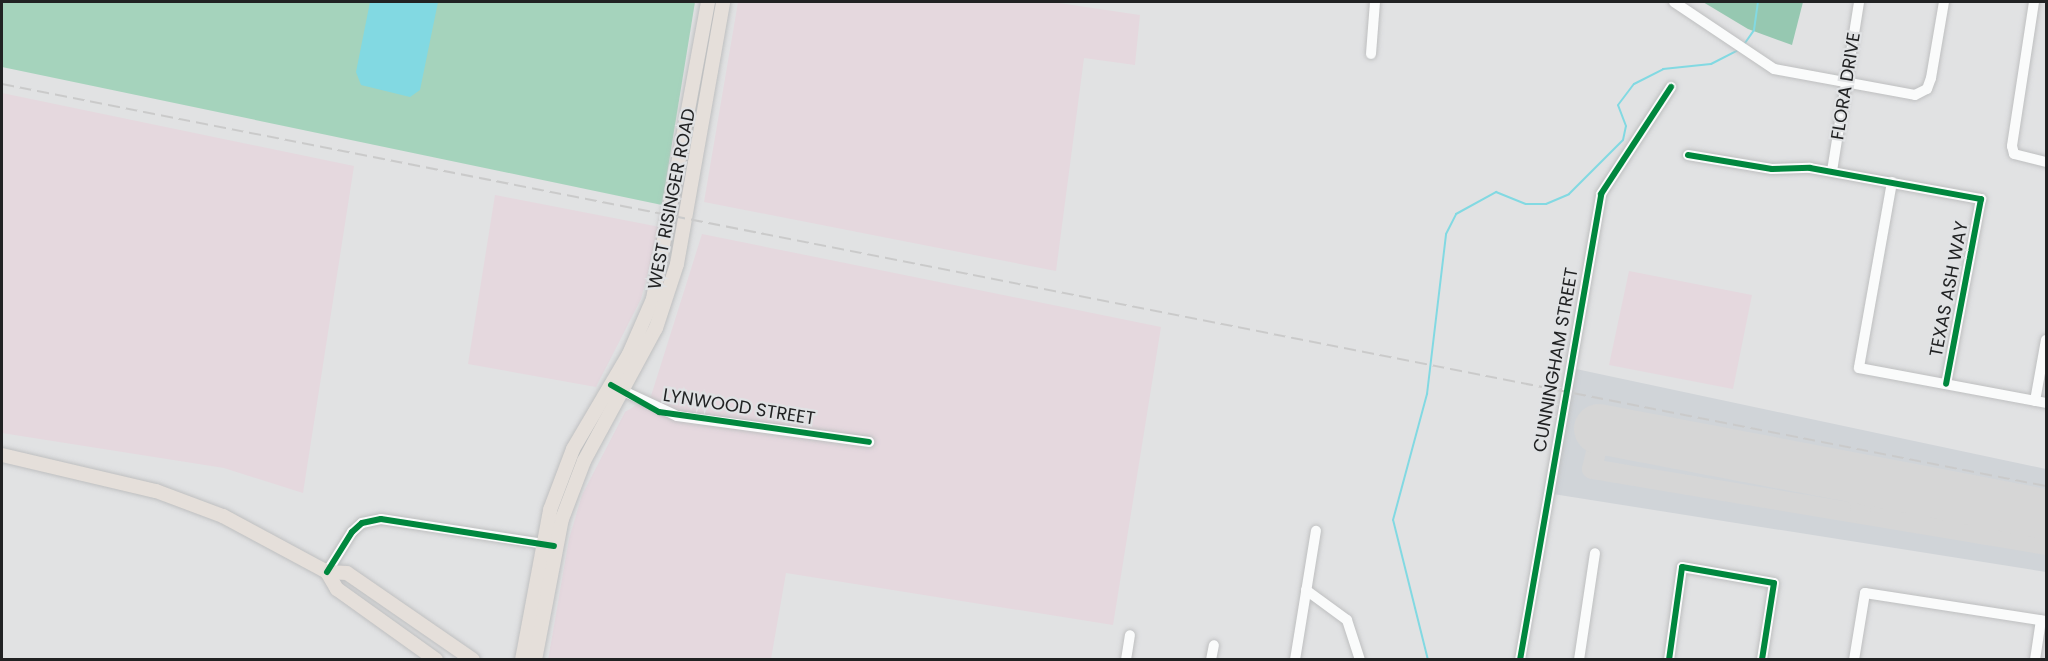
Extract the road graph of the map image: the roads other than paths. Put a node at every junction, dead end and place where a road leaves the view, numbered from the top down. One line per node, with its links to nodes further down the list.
1 (709, 2): 8 (main road); 18 (main road, WEST RISINGER ROAD)
2 (723, 2): 8 (main road, WEST RISINGER ROAD)
3 (1375, 2): 9 (street)
4 (1676, 2): 10 (street)
5 (1859, 2): 10 (street, FLORA DRIVE)
6 (1944, 2): 10 (street)
7 (2034, 2): 13 (street)
8 (720, 16): 18 (main road, WEST RISINGER ROAD)
9 (1371, 54)
10 (1846, 84): 14 (street, FLORA DRIVE)
11 (1671, 87): 38 (street, CUNNINGHAM STREET)
12 (1688, 155): 14 (street)
13 (2046, 162)
14 (1832, 171): 15 (street)
15 (1892, 182): 17 (street); 17 (street, TEXAS ASH WAY)
16 (2046, 340): 19 (street)
17 (1946, 384): 19 (street)
18 (617, 388): 20 (street, LYNWOOD STREET); 23 (main road, WEST RISINGER ROAD)
19 (2041, 402)
20 (869, 442)
21 (2, 455): 25 (main road)
22 (1316, 531): 26 (street)
23 (547, 544): 25 (street); 32 (main road, WEST RISINGER ROAD); 33 (main road, WEST RISINGER ROAD)
24 (1595, 553): 39 (street)
25 (327, 572): 30 (main road); 31 (main road)
26 (1306, 590): 36 (street); 37 (street)
27 (2044, 621): 42 (street); 43 (street)
28 (1130, 634): 34 (street)
29 (1214, 645): 35 (street)
30 (436, 660)
31 (473, 660)
32 (522, 660)
33 (535, 660)
34 (1126, 660)
35 (1211, 660)
36 (1295, 660)
37 (1360, 660)
38 (1520, 660)
39 (1579, 660)
40 (1669, 660): 41 (street)
41 (1762, 660)
42 (1854, 660)
43 (2035, 660)

